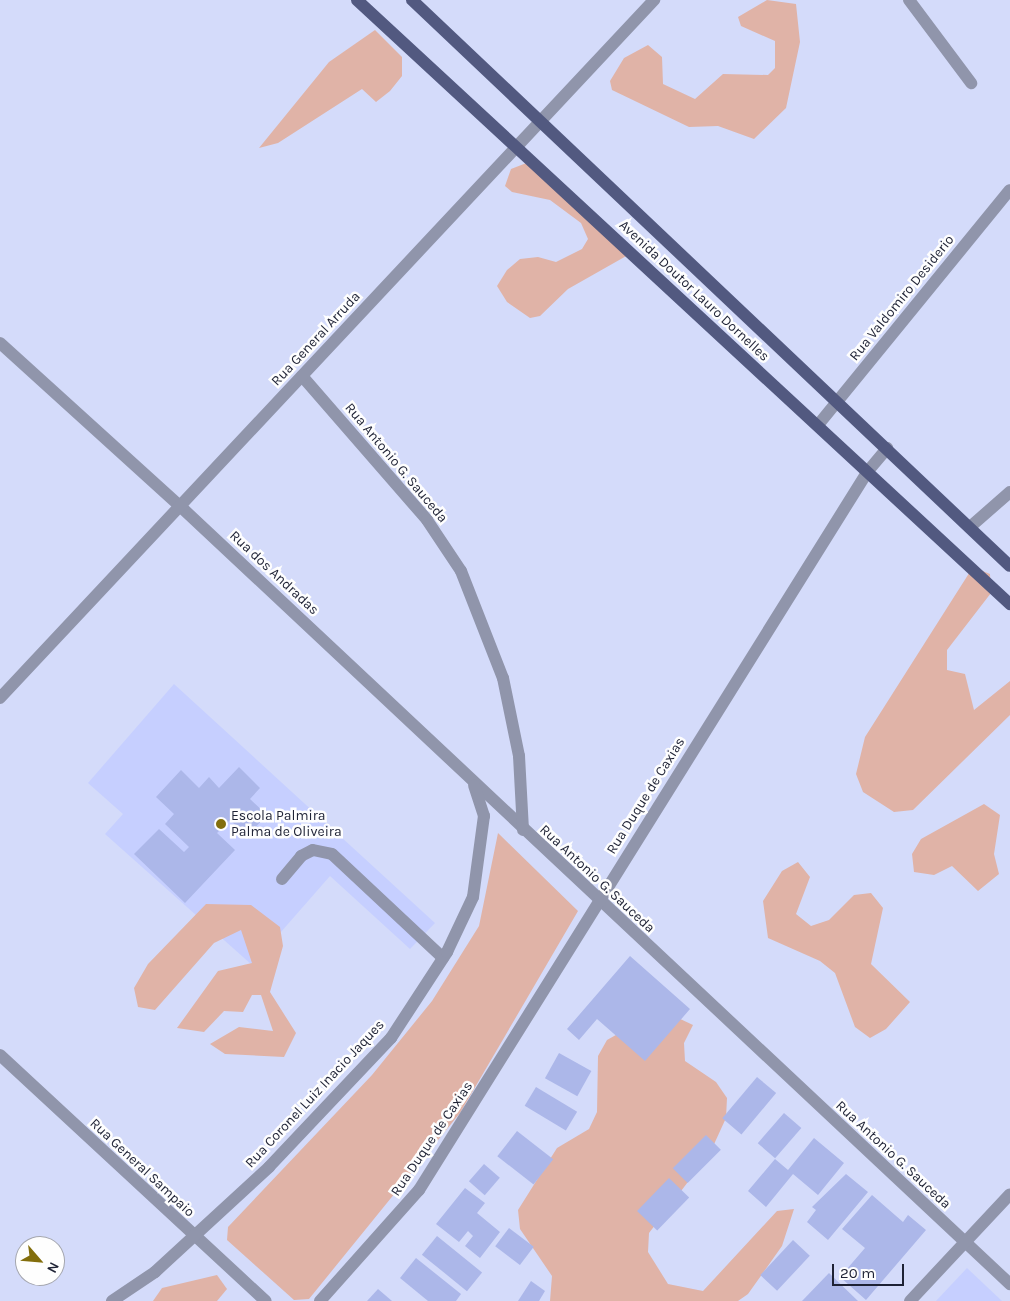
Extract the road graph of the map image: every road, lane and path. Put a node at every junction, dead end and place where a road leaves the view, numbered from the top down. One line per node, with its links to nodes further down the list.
1 (357, 0): 7 (main road, Avenida Doutor Lauro Dornelles)
2 (412, 0): 6 (main road, Avenida Doutor Lauro Dornelles)
3 (654, 0): 6 (street, Rua General Arruda)
4 (910, 0): 5 (street)
5 (971, 83)
6 (540, 122): 7 (street, Rua General Arruda); 11 (main road, Avenida Doutor Lauro Dornelles)
7 (517, 147): 10 (street, Rua General Arruda); 12 (main road, Avenida Doutor Lauro Dornelles)
8 (1010, 190): 11 (street, Rua Valdomiro Desiderio)
9 (0, 343): 16 (street, Rua dos Andradas)
10 (302, 376): 16 (street, Rua General Arruda); 22 (street, Rua Antonio G. Sauceda)
11 (835, 403): 12 (street, Rua Valdomiro Desiderio); 13 (main road, Avenida Doutor Lauro Dornelles)
12 (818, 426): 14 (main road, Avenida Doutor Lauro Dornelles)
13 (887, 448): 14 (street, Rua Duque de Caxias); 17 (main road, Avenida Doutor Lauro Dornelles)
14 (868, 471): 19 (main road, Avenida Doutor Lauro Dornelles); 24 (street, Rua Duque de Caxias)
15 (1010, 492): 17 (street)
16 (180, 506): 20 (street, Rua General Arruda); 21 (street, Rua dos Andradas)
17 (970, 528): 18 (main road, Avenida Doutor Lauro Dornelles)
18 (1010, 566)
19 (1010, 604)
20 (0, 698)
21 (470, 776): 22 (street, Rua dos Andradas); 25 (street, Rua Coronel Luiz Inacio Jaques)
22 (523, 830): 24 (street, Rua Antonio G. Sauceda)
23 (282, 879): 25 (street)
24 (598, 901): 29 (street, Rua Antonio G. Sauceda); 33 (street, Rua Duque de Caxias)
25 (443, 958): 28 (street, Rua Coronel Luiz Inacio Jaques)
26 (0, 1055): 28 (street, Rua General Sampaio)
27 (1010, 1194): 29 (street)
28 (193, 1237): 31 (street, Rua Coronel Luiz Inacio Jaques); 32 (street, Rua General Sampaio)
29 (965, 1243): 30 (street, Rua Antonio G. Sauceda); 34 (street)
30 (1010, 1284)
31 (112, 1301)
32 (266, 1301)
33 (320, 1301)
34 (910, 1301)

